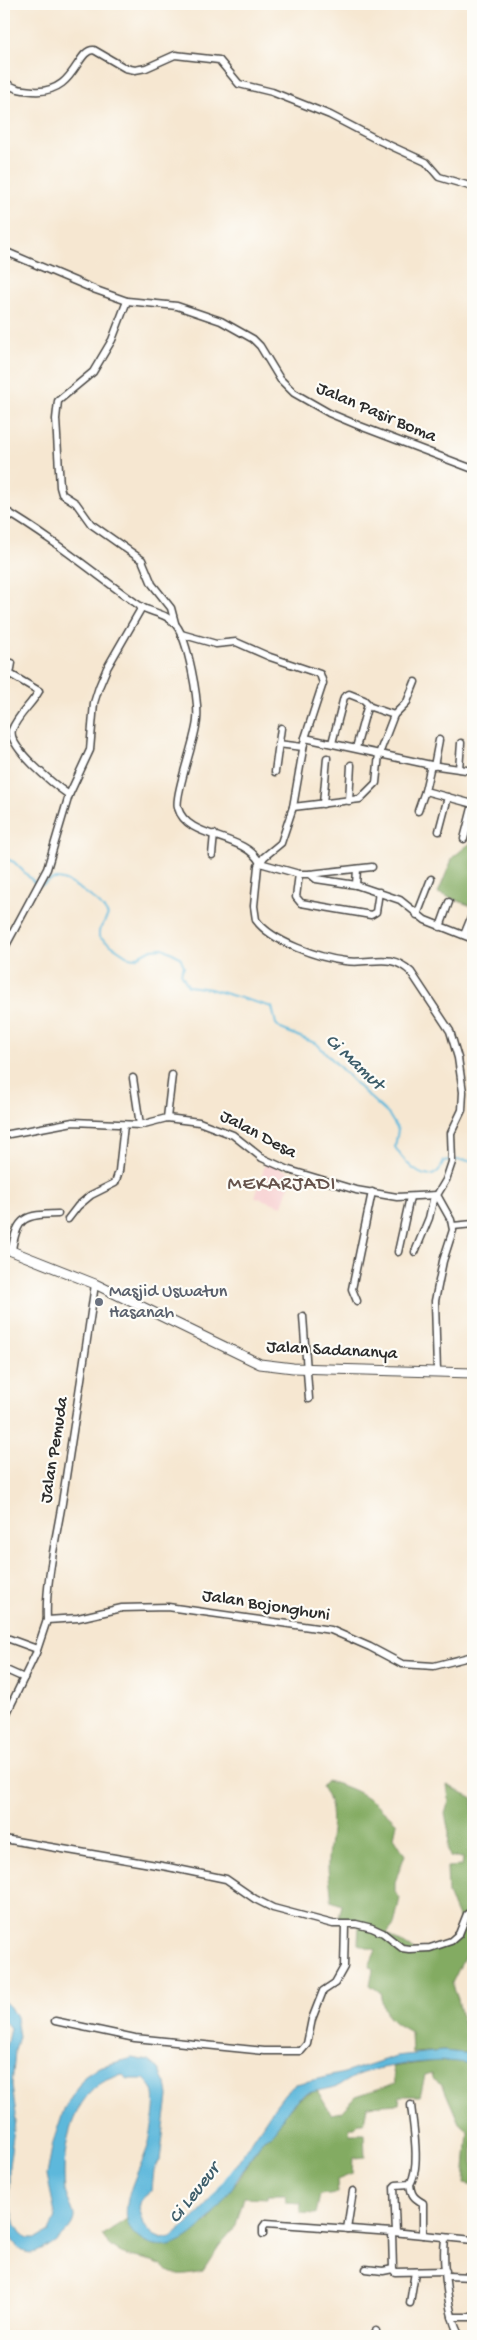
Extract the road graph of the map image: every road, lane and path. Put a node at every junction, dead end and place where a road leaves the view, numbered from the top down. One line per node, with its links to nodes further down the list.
1 (4, 80): 2 (street)
2 (473, 187)
3 (4, 251): 4 (street, Jalan Pasir Boma)
4 (127, 301): 5 (street, Jalan Pasir Boma); 8 (street)
5 (473, 469)
6 (4, 510): 7 (street)
7 (142, 607): 8 (street); 30 (street)
8 (175, 623): 9 (street)
9 (181, 634): 15 (street); 38 (street)
10 (12, 663): 30 (street)
11 (415, 682): 13 (street)
12 (368, 706): 13 (street); 17 (street); 21 (street)
13 (394, 715): 22 (street)
14 (281, 728): 19 (street)
15 (305, 738): 17 (street); 20 (street)
16 (439, 740): 25 (street)
17 (332, 743): 21 (street)
18 (461, 743): 26 (street)
19 (278, 744): 20 (street); 28 (street)
20 (303, 747): 35 (street)
21 (356, 748): 22 (street)
22 (379, 754): 25 (street); 32 (street)
23 (327, 758): 33 (street)
24 (351, 765): 32 (street)
25 (432, 766): 26 (street); 29 (street)
26 (460, 769): 27 (street)
27 (473, 771)
28 (275, 772)
29 (425, 791): 31 (street); 36 (street)
30 (69, 795): 55 (street)
31 (448, 797): 34 (street); 37 (street)
32 (349, 801): 33 (street)
33 (324, 804): 35 (street)
34 (473, 804): 39 (street)
35 (293, 807): 41 (street)
36 (418, 811)
37 (439, 831)
38 (214, 834): 40 (street); 41 (street)
39 (464, 839)
40 (212, 855)
41 (260, 863): 44 (street); 63 (street)
42 (372, 867): 43 (street)
43 (357, 868): 45 (street); 47 (street)
44 (299, 874): 45 (street); 48 (street)
45 (310, 874): 47 (street)
46 (431, 879): 51 (street)
47 (356, 886): 48 (street)
48 (379, 892): 51 (street)
49 (449, 902): 52 (street)
50 (473, 913): 53 (street)
51 (416, 915): 52 (street)
52 (440, 927): 53 (street)
53 (464, 935): 54 (street)
54 (473, 939)
55 (4, 949)
56 (172, 1075): 58 (street)
57 (133, 1078): 60 (street)
58 (167, 1118): 60 (street, Jalan Desa); 62 (street, Jalan Desa)
59 (124, 1125): 60 (street, Jalan Desa); 61 (street, Jalan Desa); 66 (street)
60 (140, 1125)
61 (4, 1135)
62 (372, 1192): 64 (street, Jalan Desa); 73 (street)
63 (436, 1196): 64 (street, Jalan Desa); 68 (street); 71 (street)
64 (410, 1197): 70 (street)
65 (58, 1214): 69 (street)
66 (68, 1219)
67 (473, 1224): 68 (street)
68 (453, 1226): 76 (street)
69 (8, 1249): 72 (street, Jalan Sadananya)
70 (398, 1252)
71 (415, 1252)
72 (95, 1284): 75 (street, Jalan Sadananya); 79 (street, Jalan Pemuda)
73 (357, 1301)
74 (302, 1316): 75 (street)
75 (307, 1368): 76 (street, Jalan Sadananya); 78 (street)
76 (437, 1372): 77 (street, Jalan Sadananya)
77 (473, 1373)
78 (309, 1399)
79 (47, 1620): 81 (street, Jalan Pemuda); 82 (street, Jalan Bojonghuni)
80 (4, 1638): 81 (street)
81 (37, 1649): 84 (street, Jalan Pemuda)
82 (473, 1656)
83 (4, 1670): 84 (street)
84 (24, 1678): 85 (street, Jalan Pemuda)
85 (4, 1719)
86 (4, 1839): 88 (street)
87 (473, 1912): 88 (street)
88 (345, 1925): 89 (street)
89 (56, 2021)
90 (411, 2105): 91 (street)
91 (410, 2184): 94 (street); 96 (street)
92 (353, 2191): 93 (street)
93 (347, 2229): 94 (street); 95 (street)
94 (394, 2232): 96 (street); 99 (street)
95 (263, 2234)
96 (423, 2235): 97 (street)
97 (445, 2238): 98 (street); 102 (street)
98 (473, 2240)
99 (393, 2269): 100 (street); 101 (street)
100 (366, 2270)
101 (415, 2272): 102 (street); 104 (street)
102 (446, 2274): 103 (street); 105 (street)
103 (473, 2277)
104 (410, 2303)
105 (452, 2317): 106 (street); 107 (street)
106 (473, 2317)
107 (460, 2336)

